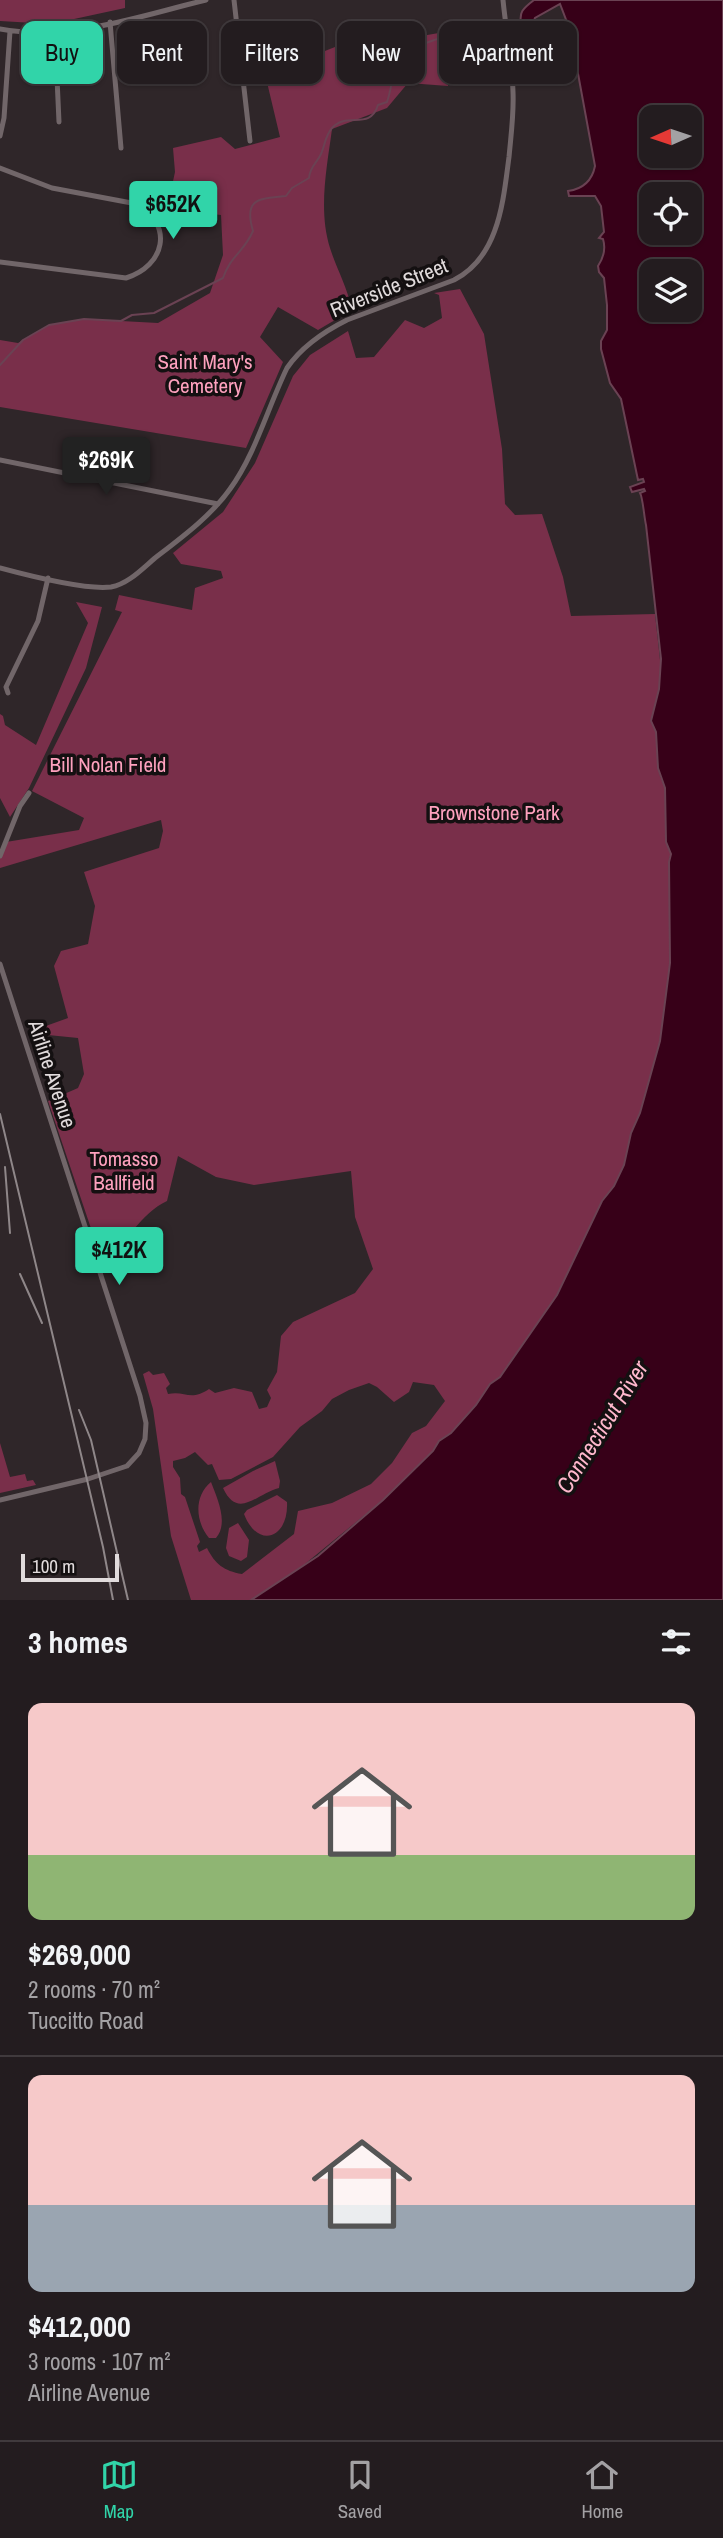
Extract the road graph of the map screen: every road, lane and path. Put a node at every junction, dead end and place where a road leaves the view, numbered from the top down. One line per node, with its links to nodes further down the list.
1 (206, 0): 4 (street)
2 (234, 0): 12 (street)
3 (503, 0): 17 (street, Riverside Street)
4 (110, 22): 5 (street); 13 (street)
5 (103, 24)
6 (0, 29): 7 (street)
7 (10, 31): 8 (street); 11 (street)
8 (21, 32)
9 (57, 84): 10 (street)
10 (59, 122)
11 (0, 136)
12 (250, 141)
13 (121, 148)
14 (0, 168): 15 (street)
15 (0, 262)
16 (0, 460): 17 (street)
17 (218, 504): 19 (street, Riverside Street)
18 (0, 568): 19 (street, Riverside Street)
19 (48, 578): 20 (street)
20 (8, 693)
21 (29, 793): 22 (street)
22 (0, 856)
23 (0, 966): 24 (street, Airline Avenue)
24 (0, 1500)

